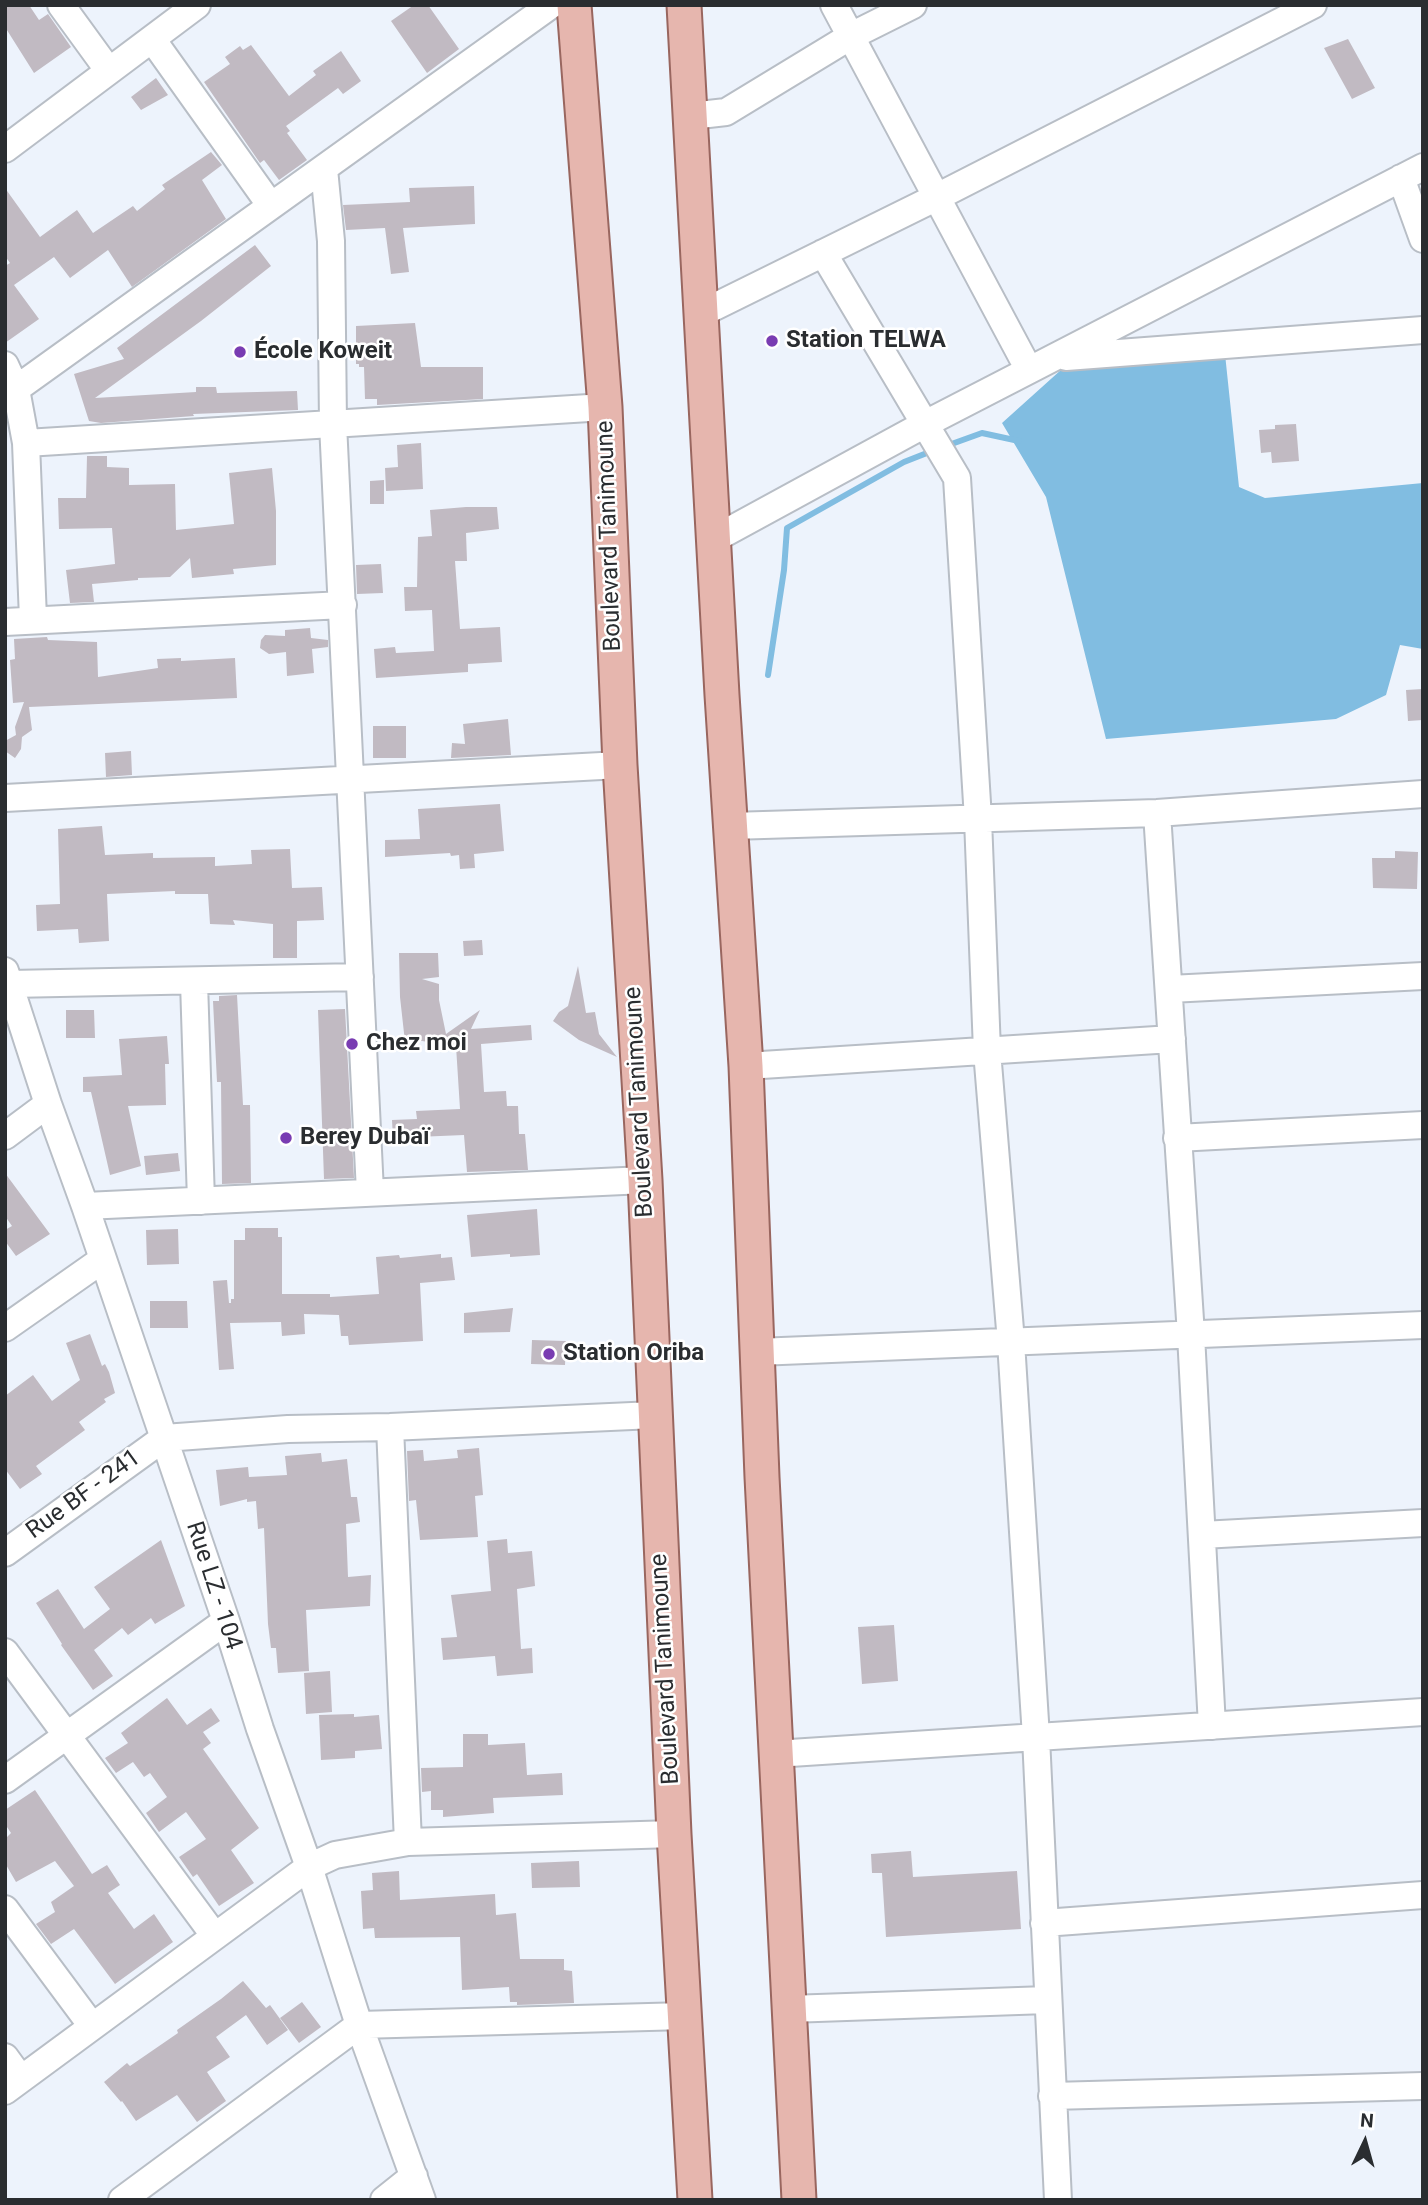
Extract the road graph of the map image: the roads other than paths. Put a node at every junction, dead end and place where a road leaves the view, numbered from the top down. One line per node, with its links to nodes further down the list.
1 (61, 5): 11 (street)
2 (197, 5): 10 (street)
3 (551, 5): 14 (street)
4 (574, 5): 25 (main road, Boulevard Tanimoune)
5 (684, 5): 12 (main road)
6 (834, 5): 9 (street)
7 (913, 5): 9 (street)
8 (1313, 5): 16 (street)
9 (851, 36): 12 (street); 16 (street)
10 (152, 38): 11 (street); 17 (street)
11 (109, 71): 13 (street)
12 (691, 116): 20 (main road)
13 (5, 149)
14 (324, 169): 17 (street); 26 (street)
15 (1412, 172): 18 (street); 22 (street)
16 (937, 197): 19 (street); 23 (street)
17 (271, 206): 24 (street)
18 (1423, 239)
19 (823, 253): 20 (street); 27 (street)
20 (702, 313): 29 (main road)
21 (1423, 330): 22 (street)
22 (1054, 358): 23 (street)
23 (1029, 370): 27 (street)
24 (11, 377): 28 (street)
25 (605, 407): 26 (street); 33 (main road, Boulevard Tanimoune)
26 (333, 424): 28 (street); 30 (street)
27 (925, 424): 29 (street); 38 (street)
28 (26, 443): 31 (street)
29 (714, 539): 39 (main road)
30 (343, 604): 31 (street); 34 (street)
31 (33, 619): 32 (street)
32 (5, 622)
33 (620, 765): 34 (street); 54 (main road, Boulevard Tanimoune)
34 (352, 780): 36 (street); 41 (street)
35 (1423, 794): 37 (street)
36 (5, 798)
37 (1157, 813): 38 (street); 44 (street)
38 (978, 818): 39 (street); 47 (street)
39 (731, 826): 49 (main road)
40 (1423, 976): 44 (street)
41 (360, 977): 43 (street); 55 (street)
42 (8, 978): 43 (street); 48 (street, Rue LZ - 104)
43 (194, 982): 56 (street)
44 (1170, 989): 46 (street)
45 (5, 1035): 48 (street)
46 (1172, 1039): 47 (street); 53 (street)
47 (987, 1051): 49 (street); 62 (street)
48 (32, 1052): 50 (street, Rue LZ - 104)
49 (746, 1066): 63 (main road)
50 (48, 1104): 52 (street); 57 (street, Rue LZ - 104)
51 (1423, 1125): 53 (street)
52 (5, 1136)
53 (1177, 1138): 61 (street)
54 (645, 1180): 55 (street); 64 (main road, Boulevard Tanimoune)
55 (370, 1192): 56 (street)
56 (201, 1201): 57 (street)
57 (85, 1206): 58 (street, Rue LZ - 104)
58 (102, 1260): 60 (street); 66 (street, Rue LZ - 104)
59 (1423, 1325): 61 (street)
60 (5, 1328)
61 (1191, 1335): 62 (street); 68 (street)
62 (1011, 1342): 63 (street); 75 (street)
63 (757, 1352): 76 (main road)
64 (654, 1415): 65 (street); 78 (main road, Boulevard Tanimoune)
65 (390, 1427): 66 (street); 79 (street)
66 (164, 1438): 69 (street, Rue BF - 241); 70 (street, Rue LZ - 104)
67 (1423, 1523): 68 (street)
68 (1202, 1535): 73 (street)
69 (5, 1553)
70 (226, 1621): 74 (street); 80 (street, Rue LZ - 104)
71 (5, 1652): 74 (street)
72 (1423, 1712): 73 (street)
73 (1212, 1726): 75 (street)
74 (66, 1735): 77 (street); 84 (street)
75 (1036, 1737): 76 (street); 83 (street)
76 (775, 1754): 86 (main road)
77 (5, 1780)
78 (674, 1834): 79 (street); 87 (main road, Boulevard Tanimoune)
79 (408, 1842): 80 (street)
80 (309, 1867): 84 (street); 88 (street, Rue LZ - 104)
81 (1423, 1895): 83 (street)
82 (5, 1909): 89 (street)
83 (1044, 1923): 85 (street)
84 (214, 1935): 89 (street)
85 (1047, 2000): 86 (street); 93 (street)
86 (789, 2009): 98 (main road)
87 (685, 2016): 88 (street); 97 (main road, Boulevard Tanimoune)
88 (359, 2025): 94 (street, Rue LZ - 104); 95 (street)
89 (92, 2026): 91 (street)
90 (5, 2057): 91 (street)
91 (13, 2085)
92 (1423, 2086): 93 (street)
93 (1052, 2096): 99 (street)
94 (418, 2188): 96 (street)
95 (121, 2200)
96 (384, 2200)
97 (695, 2200)
98 (799, 2200)
99 (1058, 2200)

